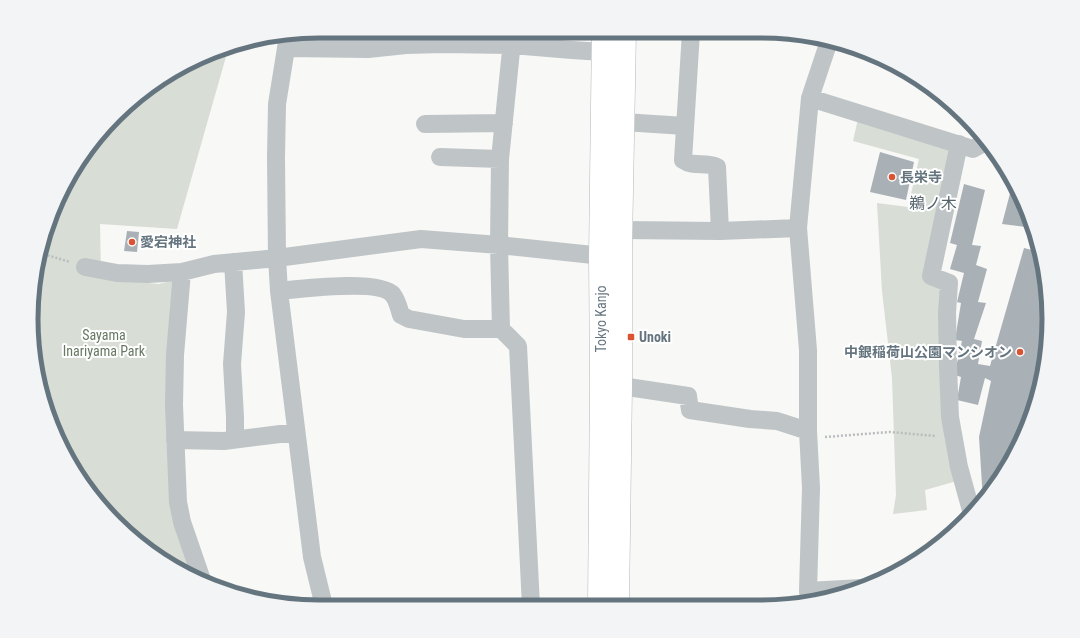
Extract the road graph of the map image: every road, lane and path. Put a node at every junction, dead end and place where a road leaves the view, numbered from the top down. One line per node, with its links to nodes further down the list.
1 (513, 38): 4 (street); 5 (street); 9 (street)
2 (625, 38): 8 (highway, Tokyo Kanjo)
3 (691, 38): 11 (street)
4 (287, 42): 22 (street)
5 (603, 42): 21 (highway, Tokyo Kanjo)
6 (827, 46): 7 (street)
7 (810, 98): 12 (street); 16 (street)
8 (623, 122): 11 (street); 17 (highway, Tokyo Kanjo)
9 (504, 123): 10 (street); 15 (street)
10 (425, 124)
11 (685, 126): 18 (street)
12 (958, 144): 13 (street); 31 (street)
13 (981, 145)
14 (440, 158): 15 (street)
15 (500, 159): 19 (street)
16 (798, 228): 18 (street); 30 (street)
17 (622, 230): 18 (street); 21 (highway, Tokyo Kanjo)
18 (720, 231)
19 (499, 245): 21 (street); 22 (street); 27 (street)
20 (46, 255): 24 (path)
21 (611, 257): 28 (highway, Tokyo Kanjo); 39 (highway, Tokyo Kanjo)
22 (277, 258): 23 (street); 26 (street)
23 (233, 262): 25 (street); 32 (street)
24 (85, 267): 25 (street)
25 (182, 272): 33 (street)
26 (279, 290): 27 (street); 29 (street)
27 (501, 329): 38 (street)
28 (621, 386): 30 (street); 40 (highway, Tokyo Kanjo)
29 (296, 432): 32 (street); 37 (street)
30 (809, 435): 31 (path); 36 (street)
31 (954, 438): 34 (street)
32 (235, 439): 33 (street)
33 (175, 440): 35 (street)
34 (970, 506)
35 (200, 573)
36 (809, 596)
37 (322, 600)
38 (528, 600)
39 (599, 600)
40 (618, 600)

